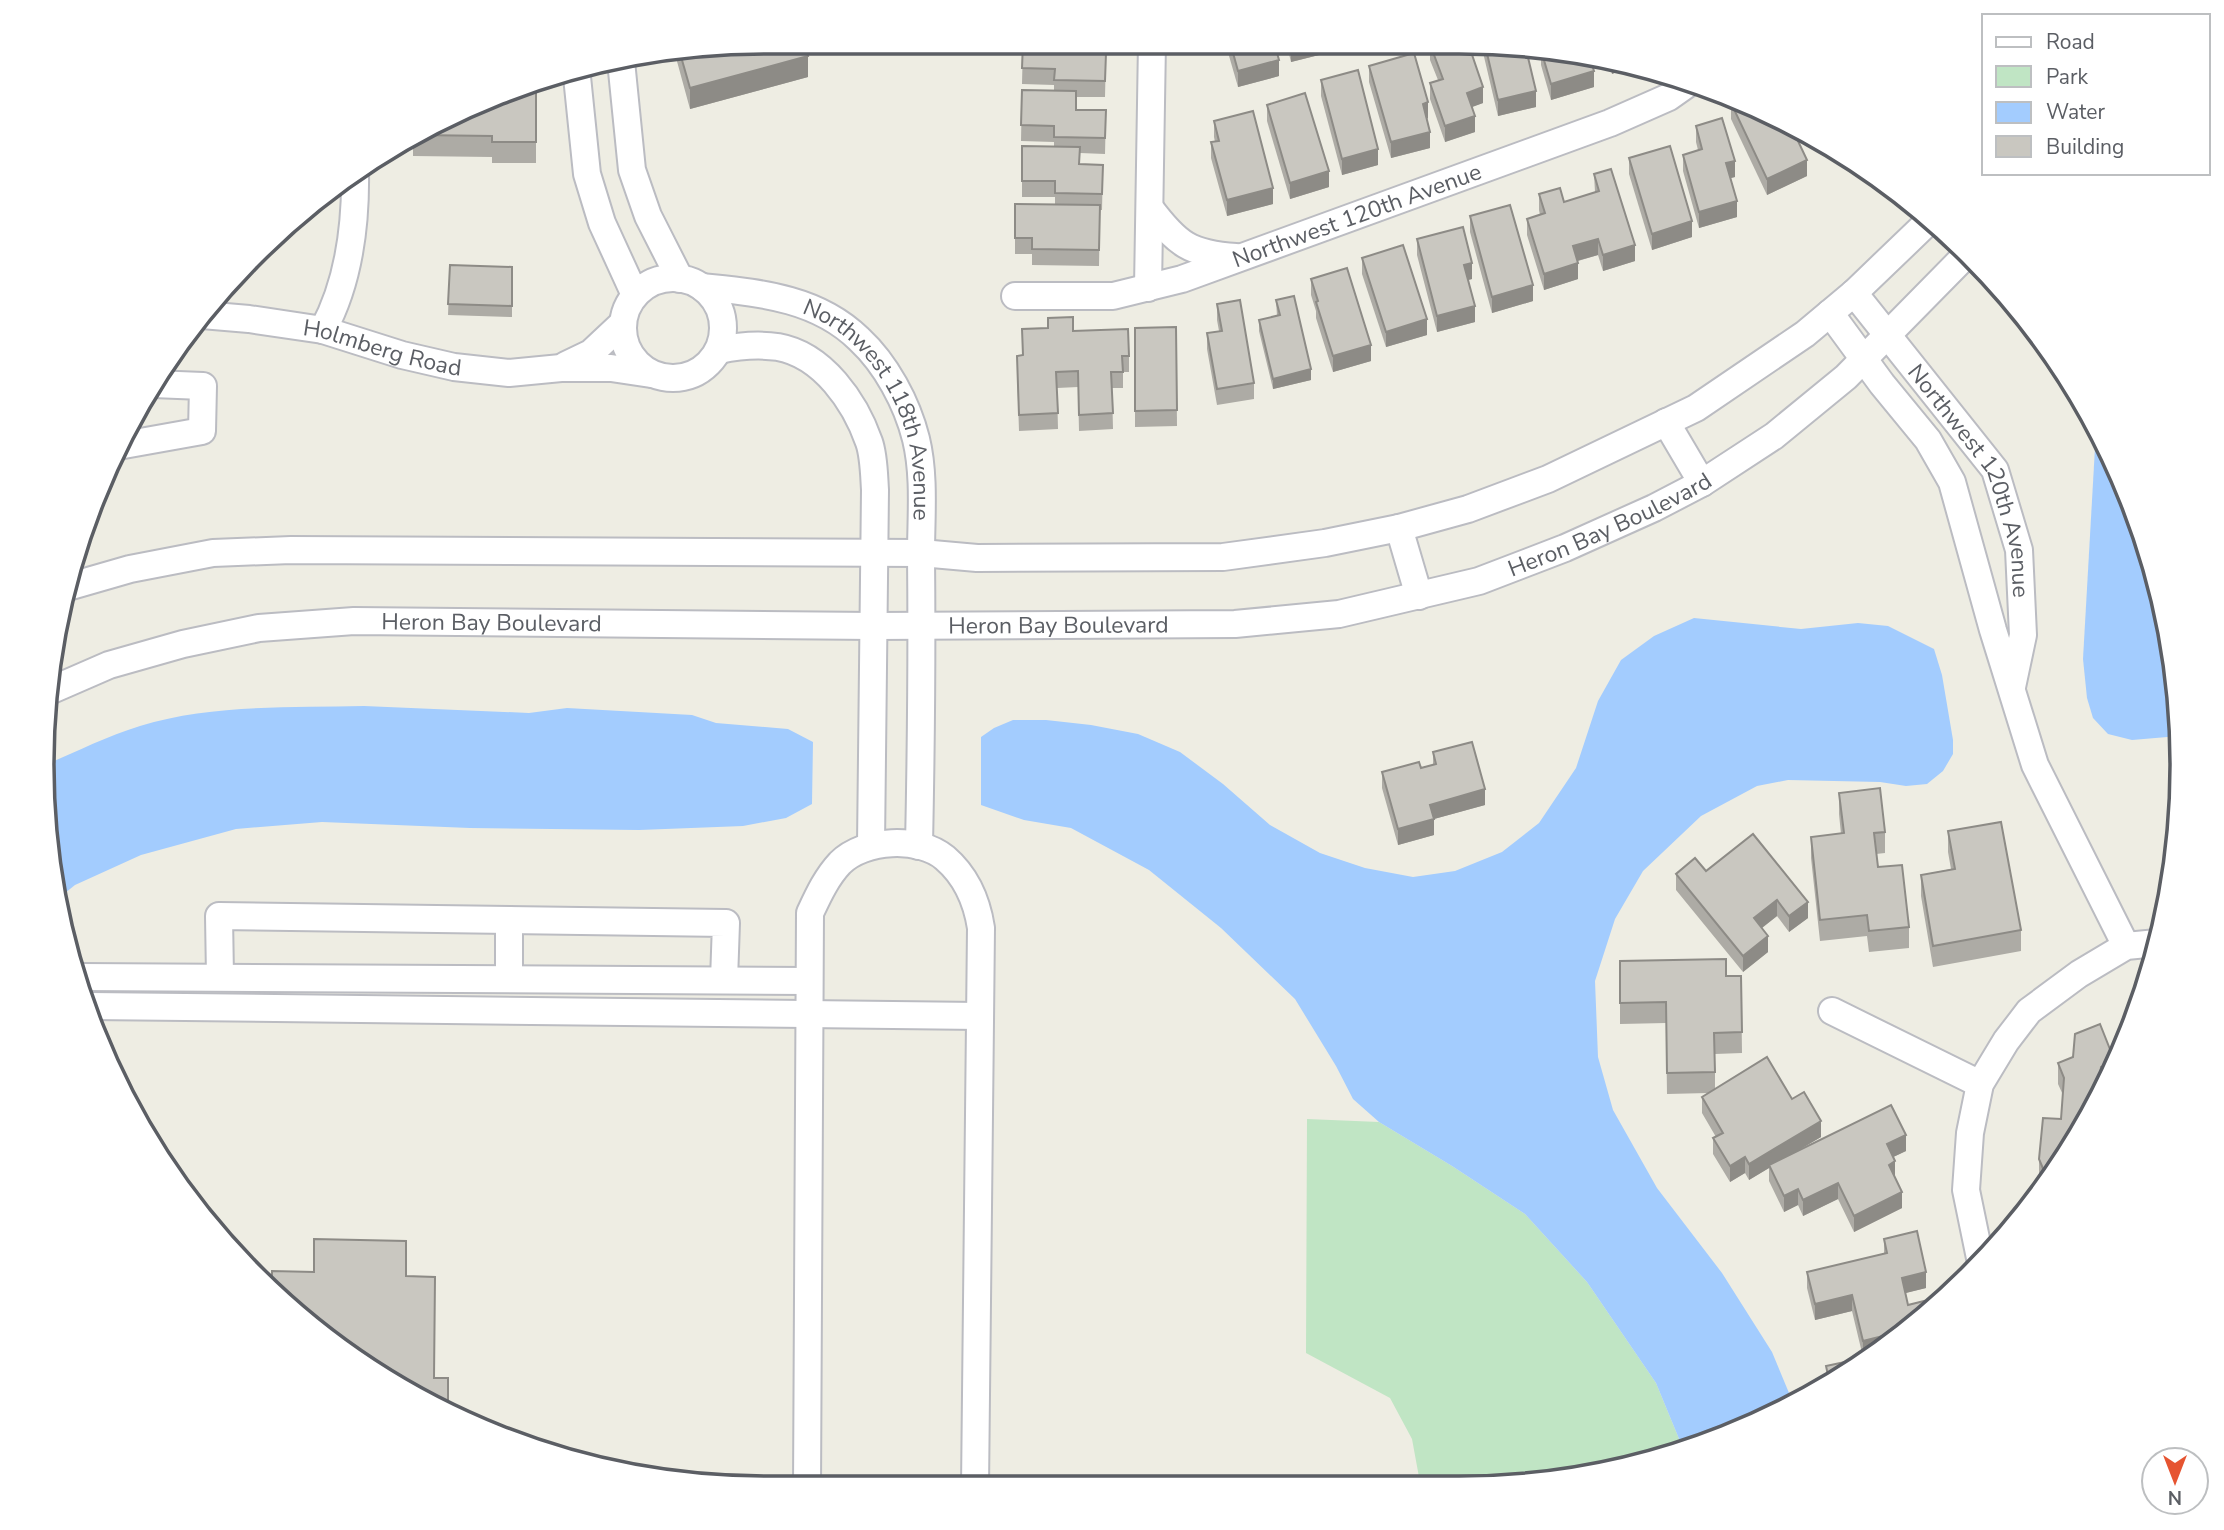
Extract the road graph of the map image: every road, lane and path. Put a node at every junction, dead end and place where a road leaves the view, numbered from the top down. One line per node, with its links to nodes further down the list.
1 (1152, 54): 8 (street)
2 (622, 69): 5 (street)
3 (577, 79): 6 (street)
4 (1679, 90): 10 (street, Northwest 120th Avenue)
5 (626, 115): 6 (street); 12 (street)
6 (580, 120): 15 (street)
7 (355, 185): 20 (street)
8 (1150, 208): 10 (street); 13 (street)
9 (1923, 227): 14 (street)
10 (1237, 257): 13 (street, Northwest 120th Avenue)
11 (1961, 261): 21 (street, Heron Bay Boulevard)
12 (691, 283): 15 (street); 22 (street); 34 (street, Northwest 118th Avenue)
13 (1148, 289): 16 (street, Northwest 120th Avenue)
14 (1854, 293): 17 (street); 21 (street, Northwest 120th Avenue)
15 (635, 295): 19 (street)
16 (1016, 296)
17 (1830, 313): 23 (street, Northwest 120th Avenue); 27 (street)
18 (214, 316): 20 (street, Holmberg Road)
19 (623, 323): 24 (street, Holmberg Road); 25 (street)
20 (323, 330): 24 (street, Holmberg Road)
21 (1888, 336): 23 (street, Heron Bay Boulevard); 30 (street, Northwest 120th Avenue)
22 (719, 349): 25 (street); 33 (street, Northwest 118th Avenue)
23 (1865, 359): 29 (street, Heron Bay Boulevard); 32 (street, Northwest 120th Avenue)
24 (561, 368): 25 (street, Holmberg Road)
25 (651, 374)
26 (165, 385): 28 (street)
27 (1666, 422): 29 (street); 31 (street)
28 (132, 444)
29 (1702, 484): 36 (street, Heron Bay Boulevard)
30 (2009, 515): 32 (street); 40 (street, Northwest 120th Avenue)
31 (1399, 528): 34 (street); 36 (street)
32 (1967, 533): 40 (street, Northwest 120th Avenue)
33 (874, 554): 34 (street); 35 (street); 37 (street, Northwest 118th Avenue)
34 (921, 554): 38 (street, Northwest 118th Avenue)
35 (77, 584)
36 (1419, 596): 38 (street, Heron Bay Boulevard)
37 (874, 626): 38 (street, Heron Bay Boulevard); 39 (street, Heron Bay Boulevard); 41 (street, Northwest 118th Avenue)
38 (923, 626): 42 (street, Northwest 118th Avenue)
39 (59, 687)
40 (2012, 688): 45 (street, Northwest 120th Avenue)
41 (872, 845): 42 (street); 50 (street)
42 (919, 846): 54 (street)
43 (509, 920): 47 (street); 48 (street); 49 (street)
44 (2147, 944): 45 (street)
45 (2126, 946): 55 (street)
46 (87, 977): 47 (street)
47 (220, 977): 48 (street)
48 (509, 979): 49 (street)
49 (724, 980): 50 (street)
50 (810, 981): 53 (street)
51 (97, 1006): 53 (street)
52 (1832, 1011): 55 (street)
53 (810, 1015): 54 (street); 57 (street)
54 (980, 1016): 58 (street)
55 (1980, 1084): 56 (street)
56 (1978, 1250)
57 (807, 1476)
58 (975, 1476)

